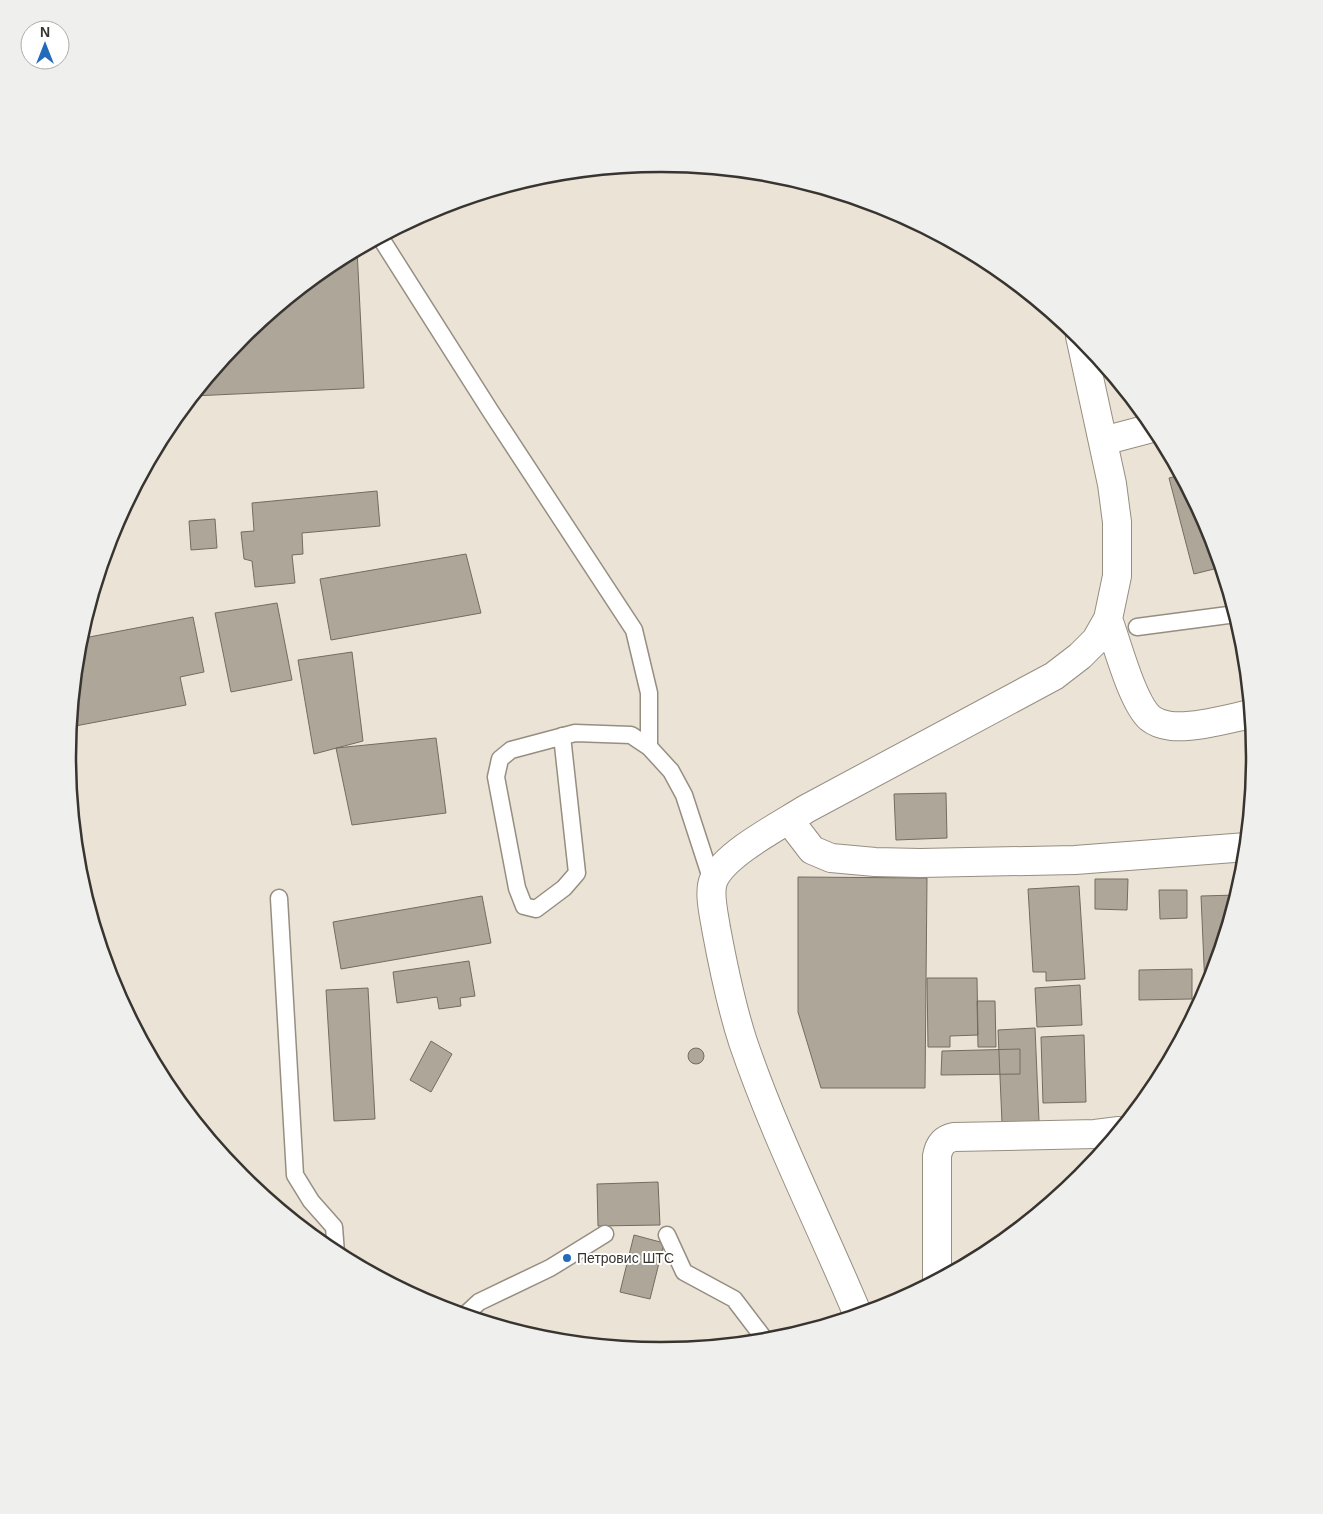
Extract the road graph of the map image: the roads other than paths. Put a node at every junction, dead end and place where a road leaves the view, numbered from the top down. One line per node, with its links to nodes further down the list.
1 (383, 242): 10 (lane)
2 (1083, 352): 4 (street)
3 (1146, 430): 4 (street)
4 (1103, 441): 6 (street)
5 (1229, 615): 7 (lane)
6 (1108, 619): 8 (street); 11 (street)
7 (1137, 627)
8 (1245, 715)
9 (562, 736): 9 (lane); 10 (lane)
10 (649, 747): 13 (lane)
11 (789, 820): 12 (street); 13 (street)
12 (1240, 848)
13 (712, 881): 20 (street)
14 (279, 898): 18 (lane)
15 (1111, 1132): 19 (street)
16 (606, 1234): 21 (lane)
17 (667, 1235): 22 (lane)
18 (335, 1243)
19 (937, 1273)
20 (855, 1309)
21 (470, 1310)
22 (760, 1333)

